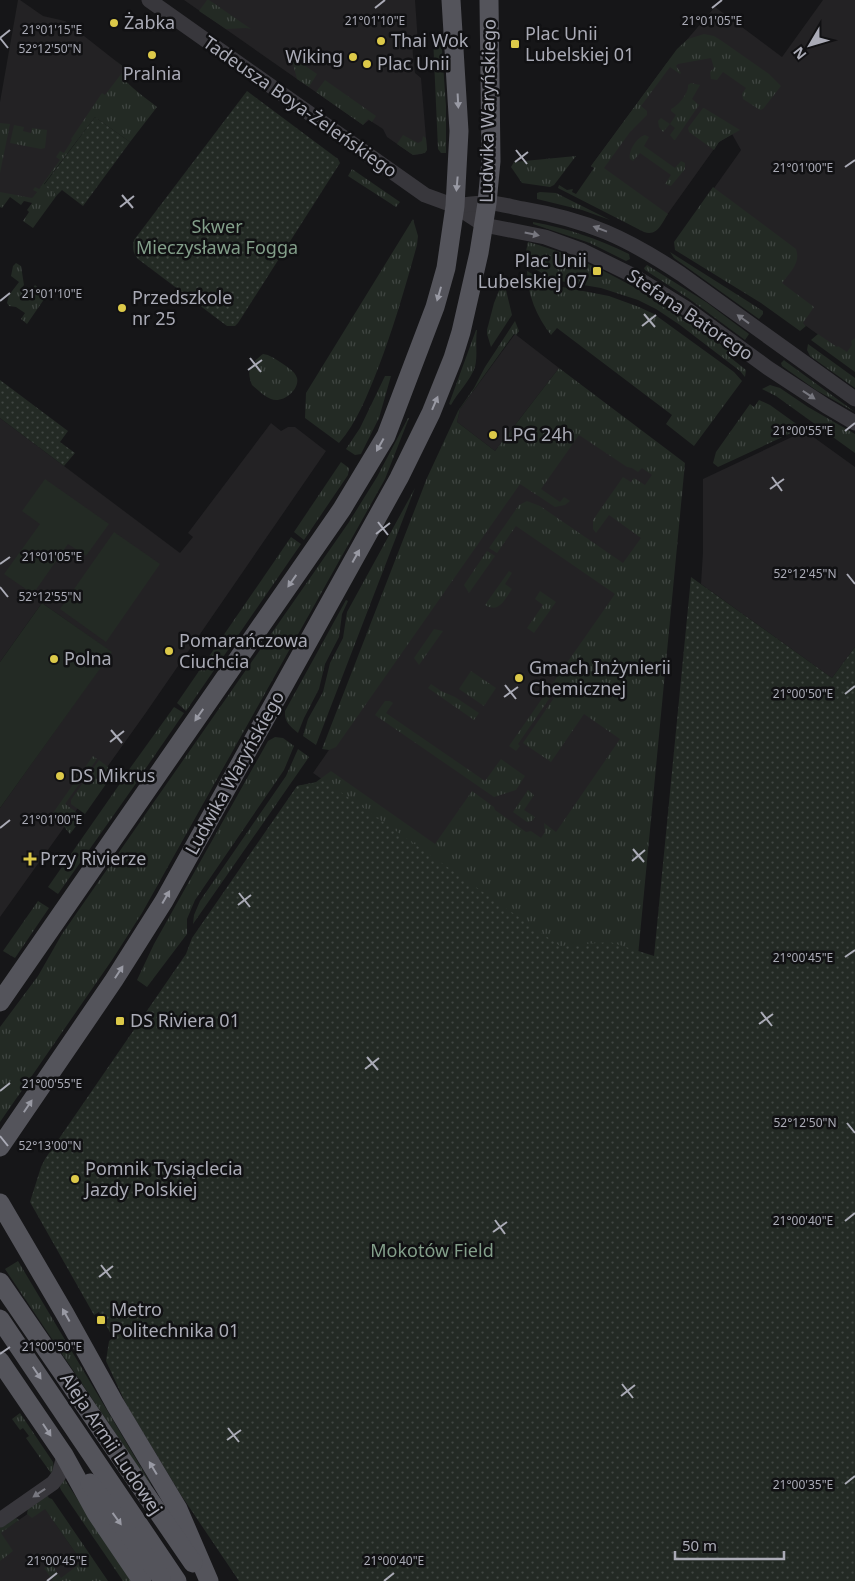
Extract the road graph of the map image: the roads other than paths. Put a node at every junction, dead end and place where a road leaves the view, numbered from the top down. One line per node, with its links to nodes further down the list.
1 (149, 0): 5 (street, Tadeusza Boya-Żeleńskiego)
2 (451, 0): 5 (main road, Ludwika Waryńskiego, one-way to 5)
3 (489, 0): 4 (main road, Ludwika Waryńskiego)
4 (487, 203): 5 (street, Tadeusza Boya-Żeleńskiego); 6 (main road, Ludwika Waryńskiego); 7 (street, Stefana Batorego, one-way to 4)
5 (455, 206): 6 (street, Tadeusza Boya-Żeleńskiego); 13 (main road, Ludwika Waryńskiego, one-way to 13)
6 (484, 225): 8 (street, Stefana Batorego, one-way to 8); 14 (main road, Ludwika Waryńskiego, one-way to 6)
7 (644, 250): 8 (street); 9 (street, Stefana Batorego, one-way to 7)
8 (632, 275): 10 (street, Stefana Batorego)
9 (783, 347): 10 (street); 11 (street, Stefana Batorego)
10 (768, 368): 12 (street, Stefana Batorego, one-way to 12)
11 (855, 399)
12 (855, 423)
13 (0, 1002)
14 (0, 1147)
15 (0, 1203): 24 (main road, one-way to 15)
16 (0, 1282): 24 (main road, Aleja Armii Ludowej)
17 (0, 1319): 23 (main road, Aleja Armii Ludowej, one-way to 23)
18 (0, 1361): 19 (main road, one-way to 19)
19 (64, 1455): 20 (street, one-way to 20); 21 (main road); 22 (main road, one-way to 22)
20 (0, 1520)
21 (142, 1581)
22 (164, 1581)
23 (177, 1581)
24 (208, 1581)

